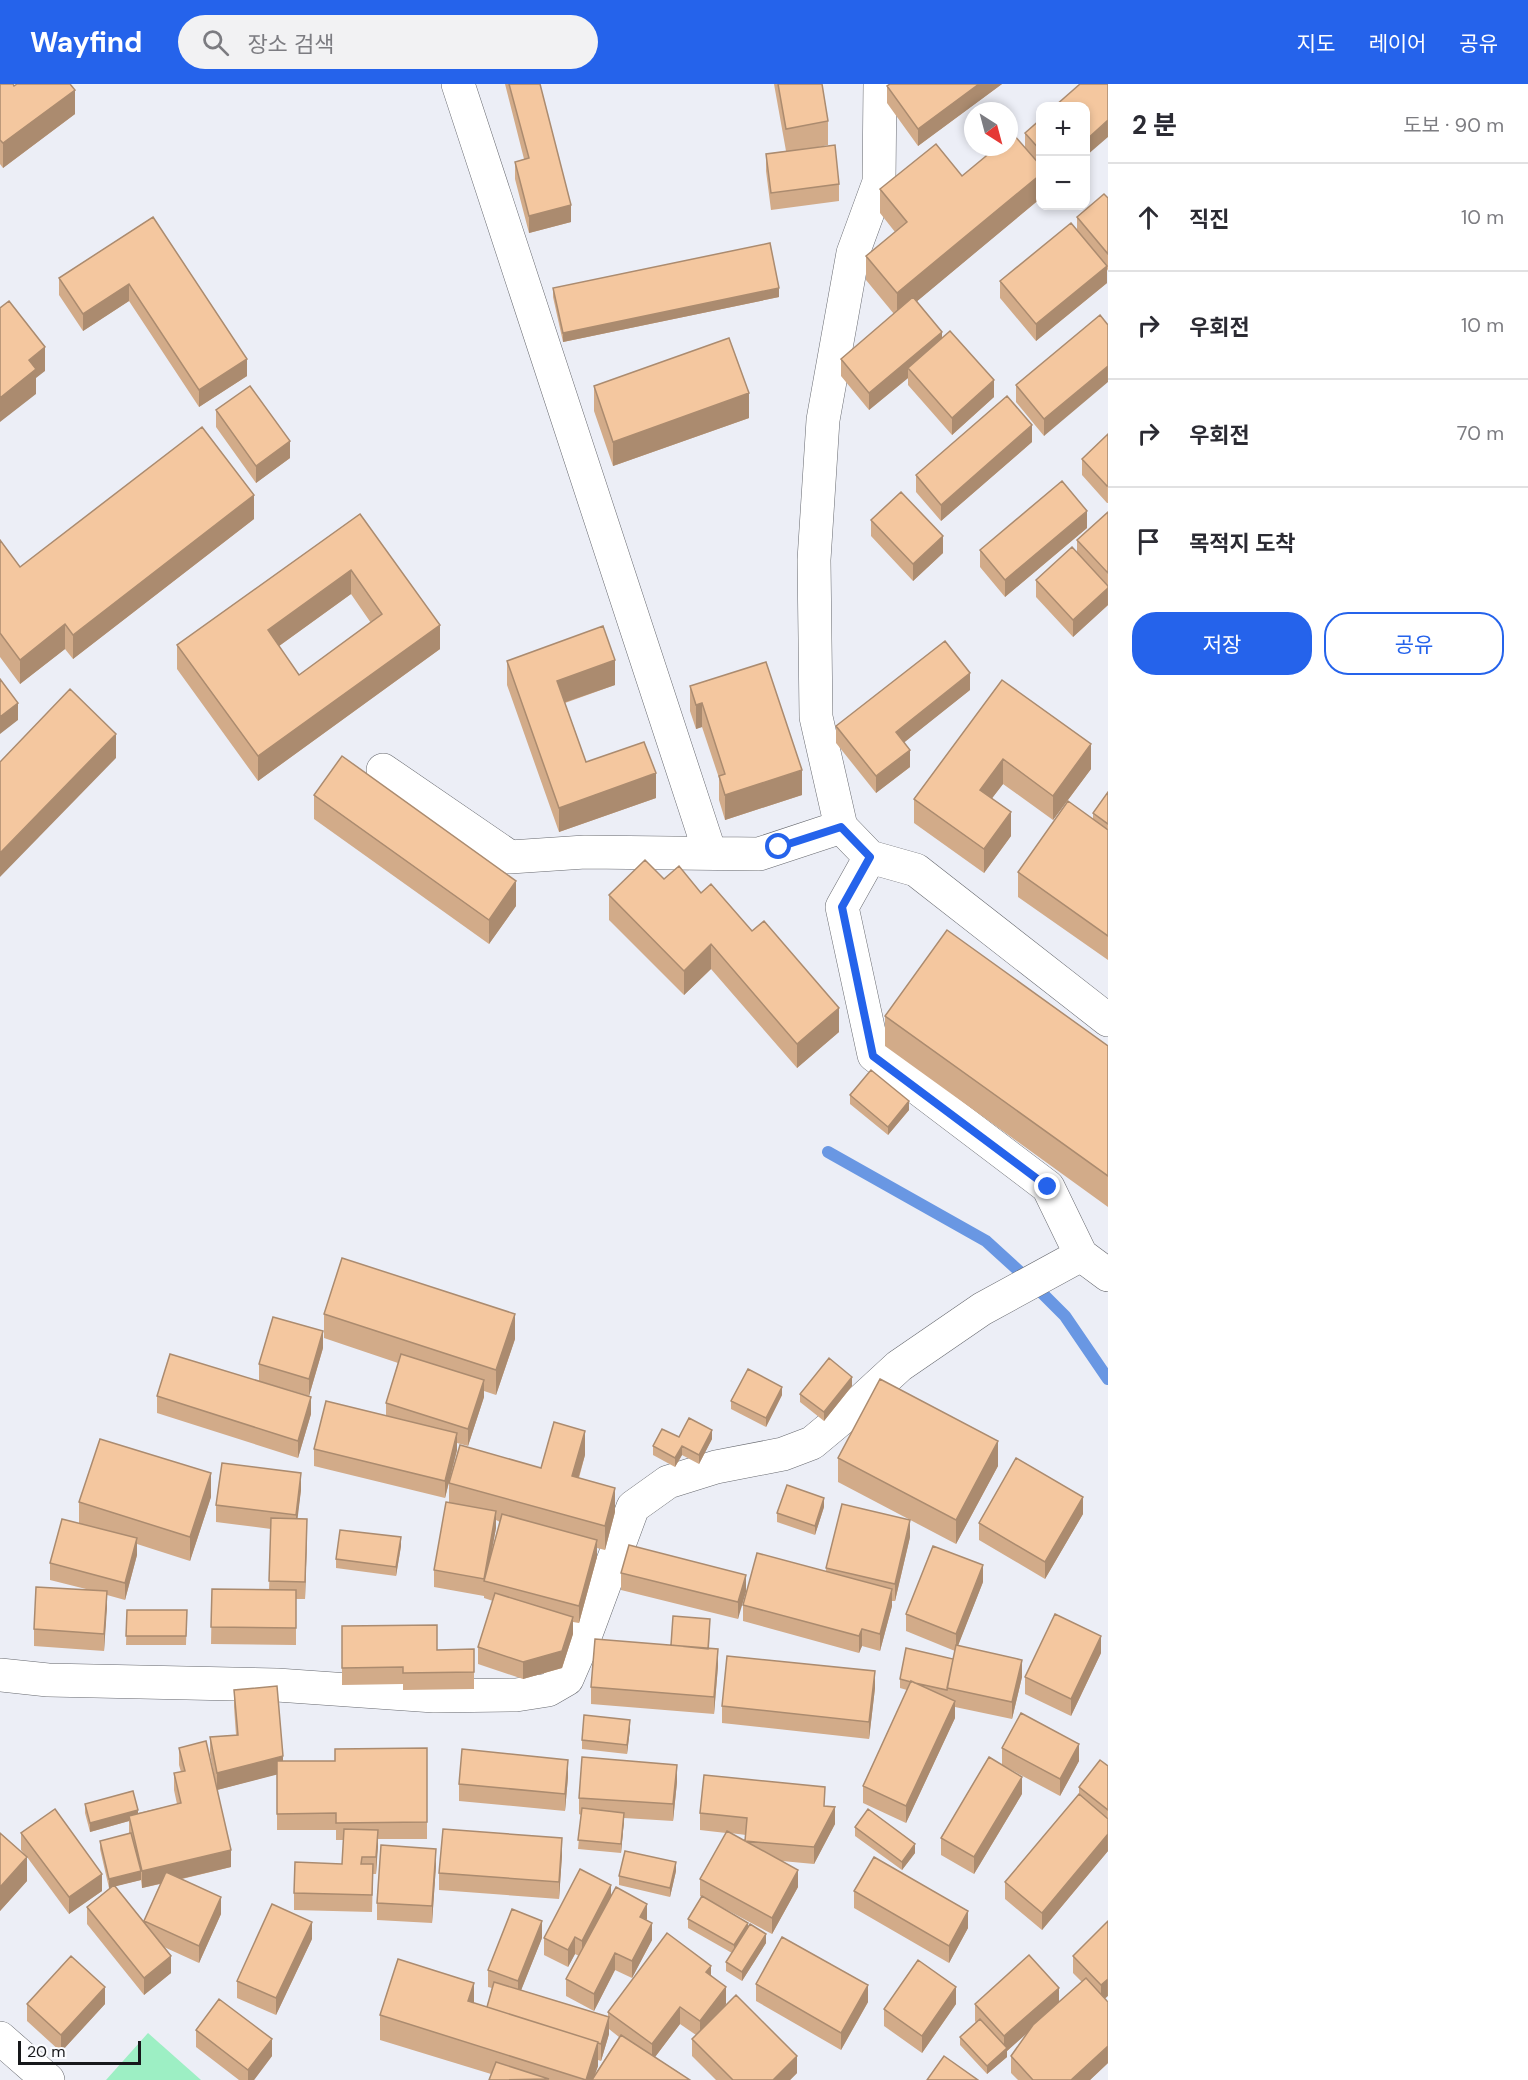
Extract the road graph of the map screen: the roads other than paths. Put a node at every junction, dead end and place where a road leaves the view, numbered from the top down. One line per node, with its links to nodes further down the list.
1 (458, 84): 5 (street)
2 (880, 84): 4 (street)
3 (383, 770): 5 (street)
4 (841, 827): 5 (street); 6 (street)
5 (699, 853)
6 (870, 857): 7 (street); 8 (street)
7 (1108, 1020)
8 (1081, 1255): 9 (street); 10 (street)
9 (1108, 1275)
10 (0, 1675)
11 (0, 2038): 12 (street)
12 (48, 2080)

